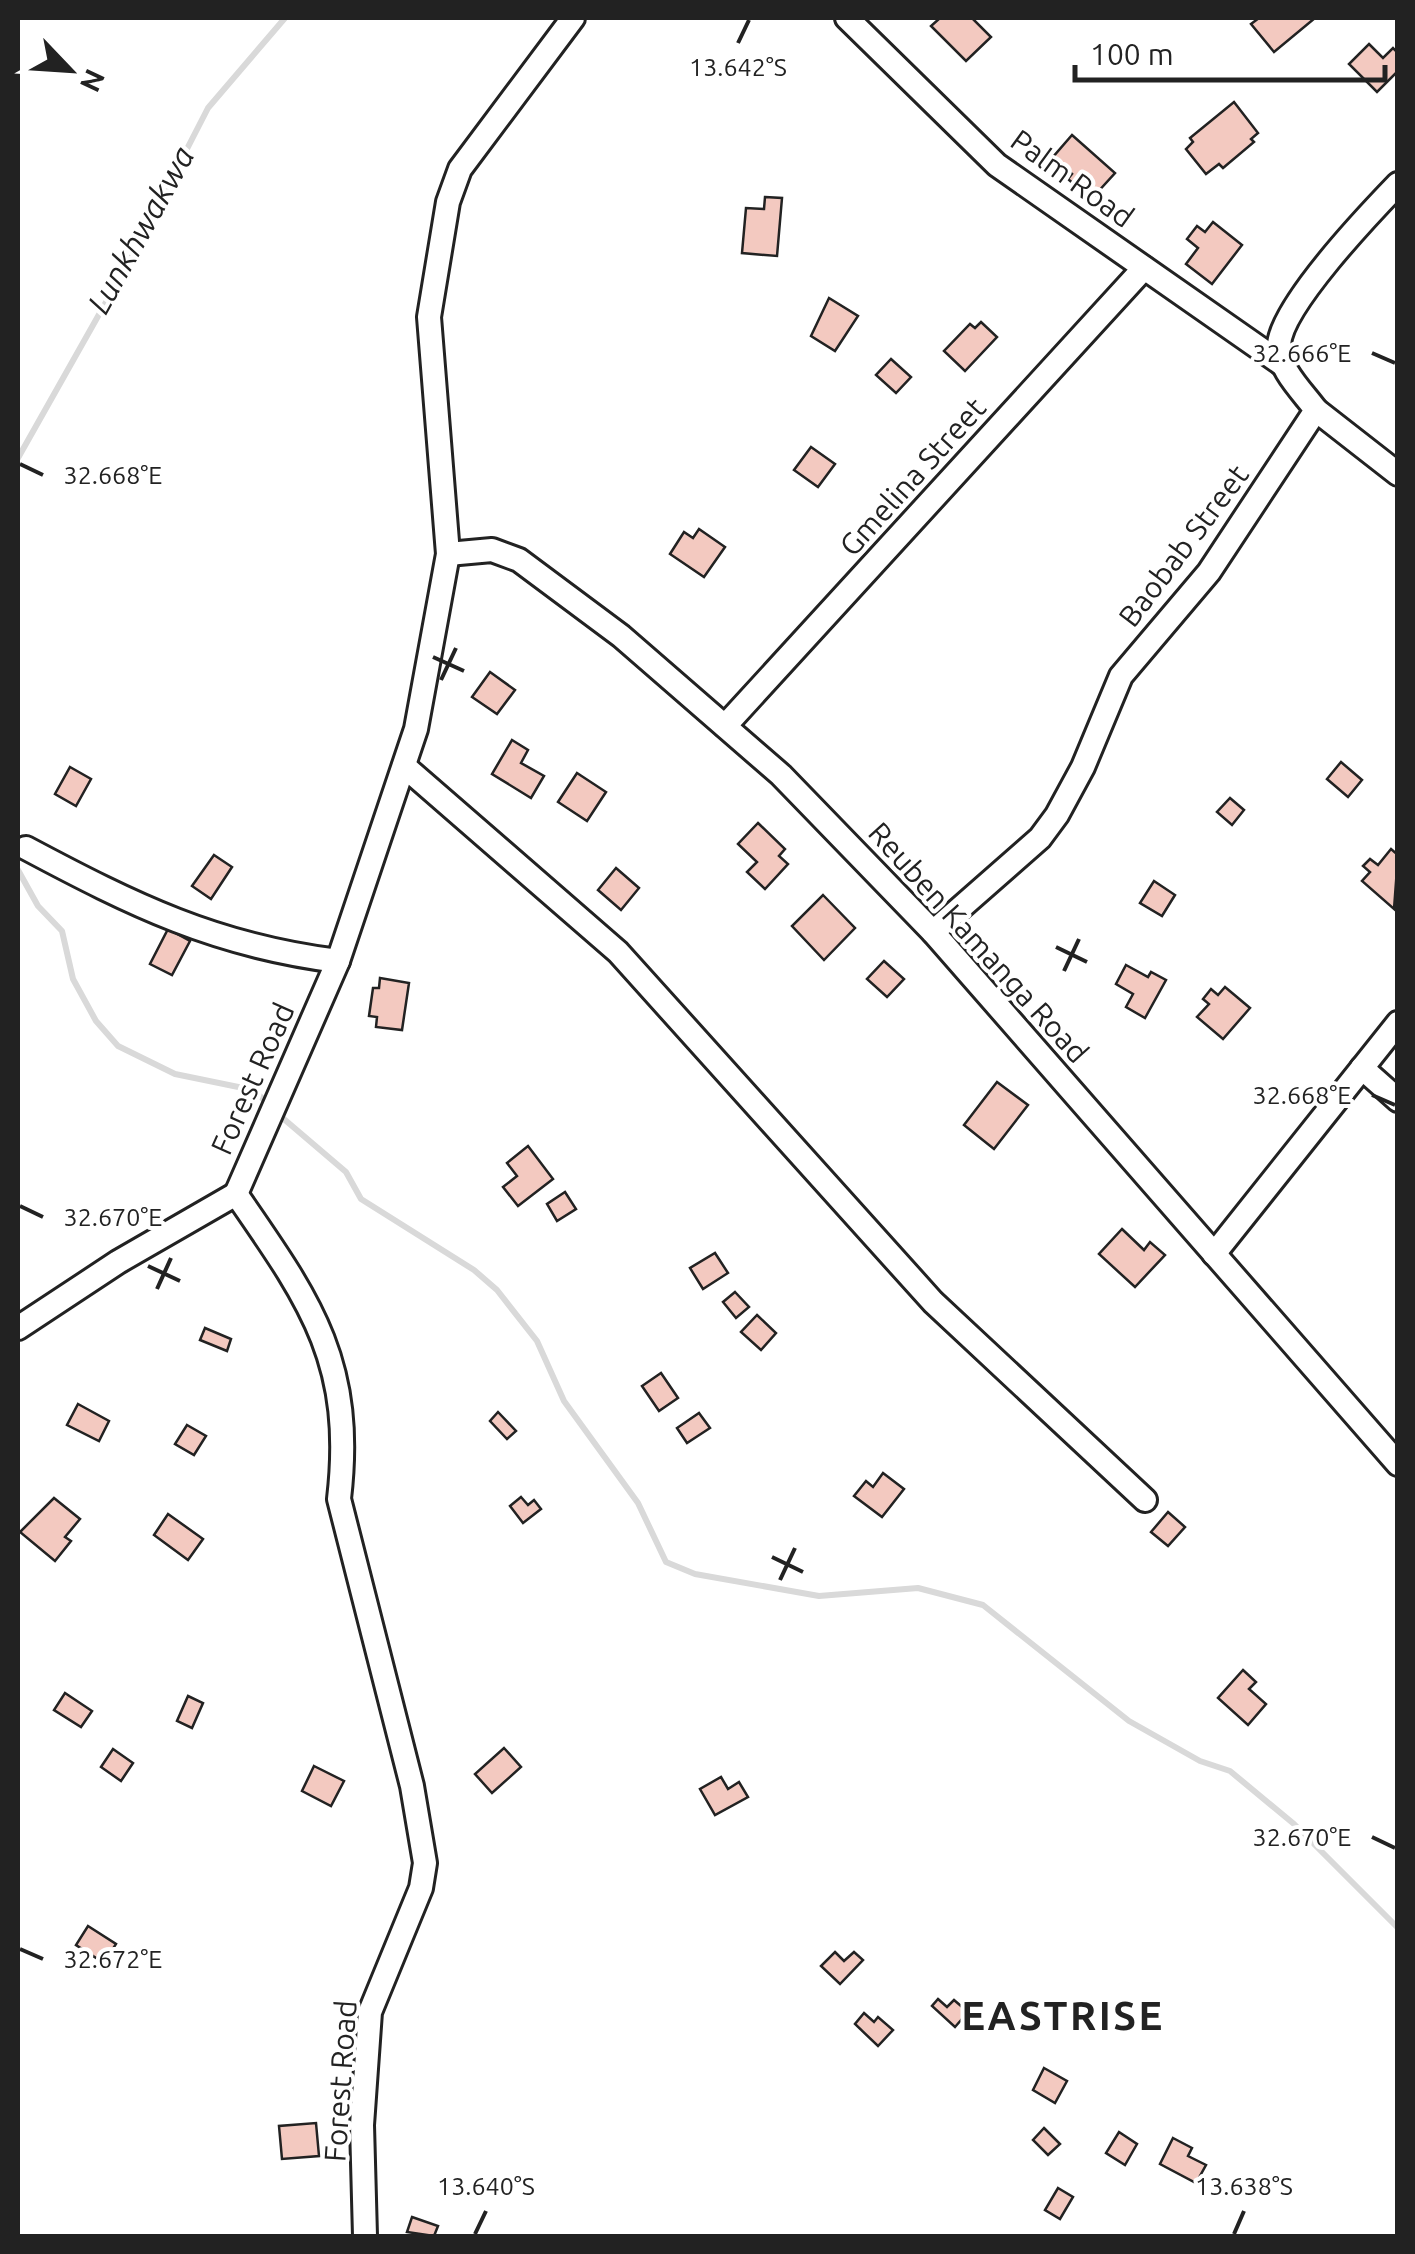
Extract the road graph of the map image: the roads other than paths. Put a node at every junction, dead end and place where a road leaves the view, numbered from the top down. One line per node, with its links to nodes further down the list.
1 (572, 18): 8 (street, Forest Road)
2 (847, 18): 4 (street, Palm Road)
3 (1398, 184): 5 (street)
4 (1144, 268): 5 (street, Palm Road); 9 (street, Gmelina Street)
5 (1282, 364): 6 (street)
6 (1316, 410): 7 (street); 12 (street, Baobab Street)
7 (1398, 474)
8 (448, 554): 9 (street, Reuben Kamanga Road); 10 (street, Forest Road)
9 (726, 726): 12 (street, Reuben Kamanga Road)
10 (404, 766): 13 (street, Forest Road); 21 (street)
11 (26, 848): 13 (street)
12 (933, 932): 18 (street, Reuben Kamanga Road)
13 (338, 961): 17 (street, Forest Road)
14 (1398, 1023): 15 (street)
15 (1362, 1068): 16 (street); 18 (street)
16 (1398, 1100)
17 (236, 1194): 19 (street); 22 (street, Forest Road)
18 (1214, 1254): 20 (street, Reuben Kamanga Road)
19 (18, 1328)
20 (1398, 1464)
21 (1146, 1500)
22 (365, 2236)

